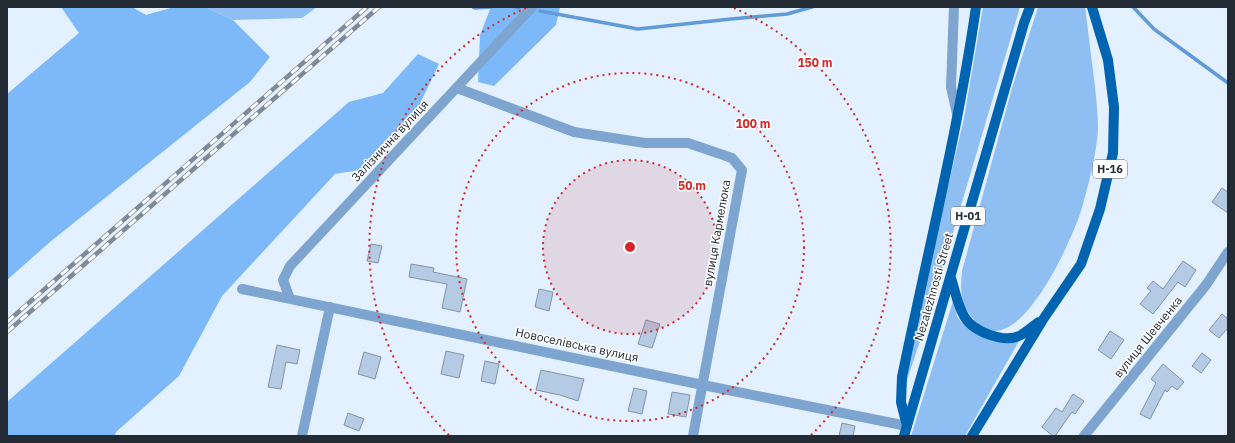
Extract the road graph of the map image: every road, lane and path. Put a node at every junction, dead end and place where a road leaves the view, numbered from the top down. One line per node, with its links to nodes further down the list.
1 (532, 7): 6 (street, Залізнична вулиця)
2 (954, 7): 7 (street)
3 (976, 7): 7 (main road)
4 (1030, 7): 9 (main road, Nezalezhnosti Street / Н-01)
5 (1092, 7): 13 (main road, Н-16)
6 (457, 88): 11 (street, Залізнична вулиця); 14 (street, вулиця Кармелюка)
7 (957, 114): 15 (main road)
8 (1228, 252): 20 (street, вулиця Шевченка)
9 (951, 276): 13 (main road); 15 (main road, Nezalezhnosti Street / Н-01)
10 (242, 289): 11 (street, Новоселівська вулиця)
11 (290, 298): 12 (street, Новоселівська вулиця)
12 (330, 307): 14 (street, Новоселівська вулиця); 16 (street)
13 (1044, 318): 19 (main road, Н-16)
14 (703, 385): 15 (street, Новоселівська вулиця); 17 (street)
15 (907, 426): 18 (main road, Nezalezhnosti Street / Н-01)
16 (302, 436)
17 (693, 436)
18 (904, 436)
19 (972, 436)
20 (1084, 436)

